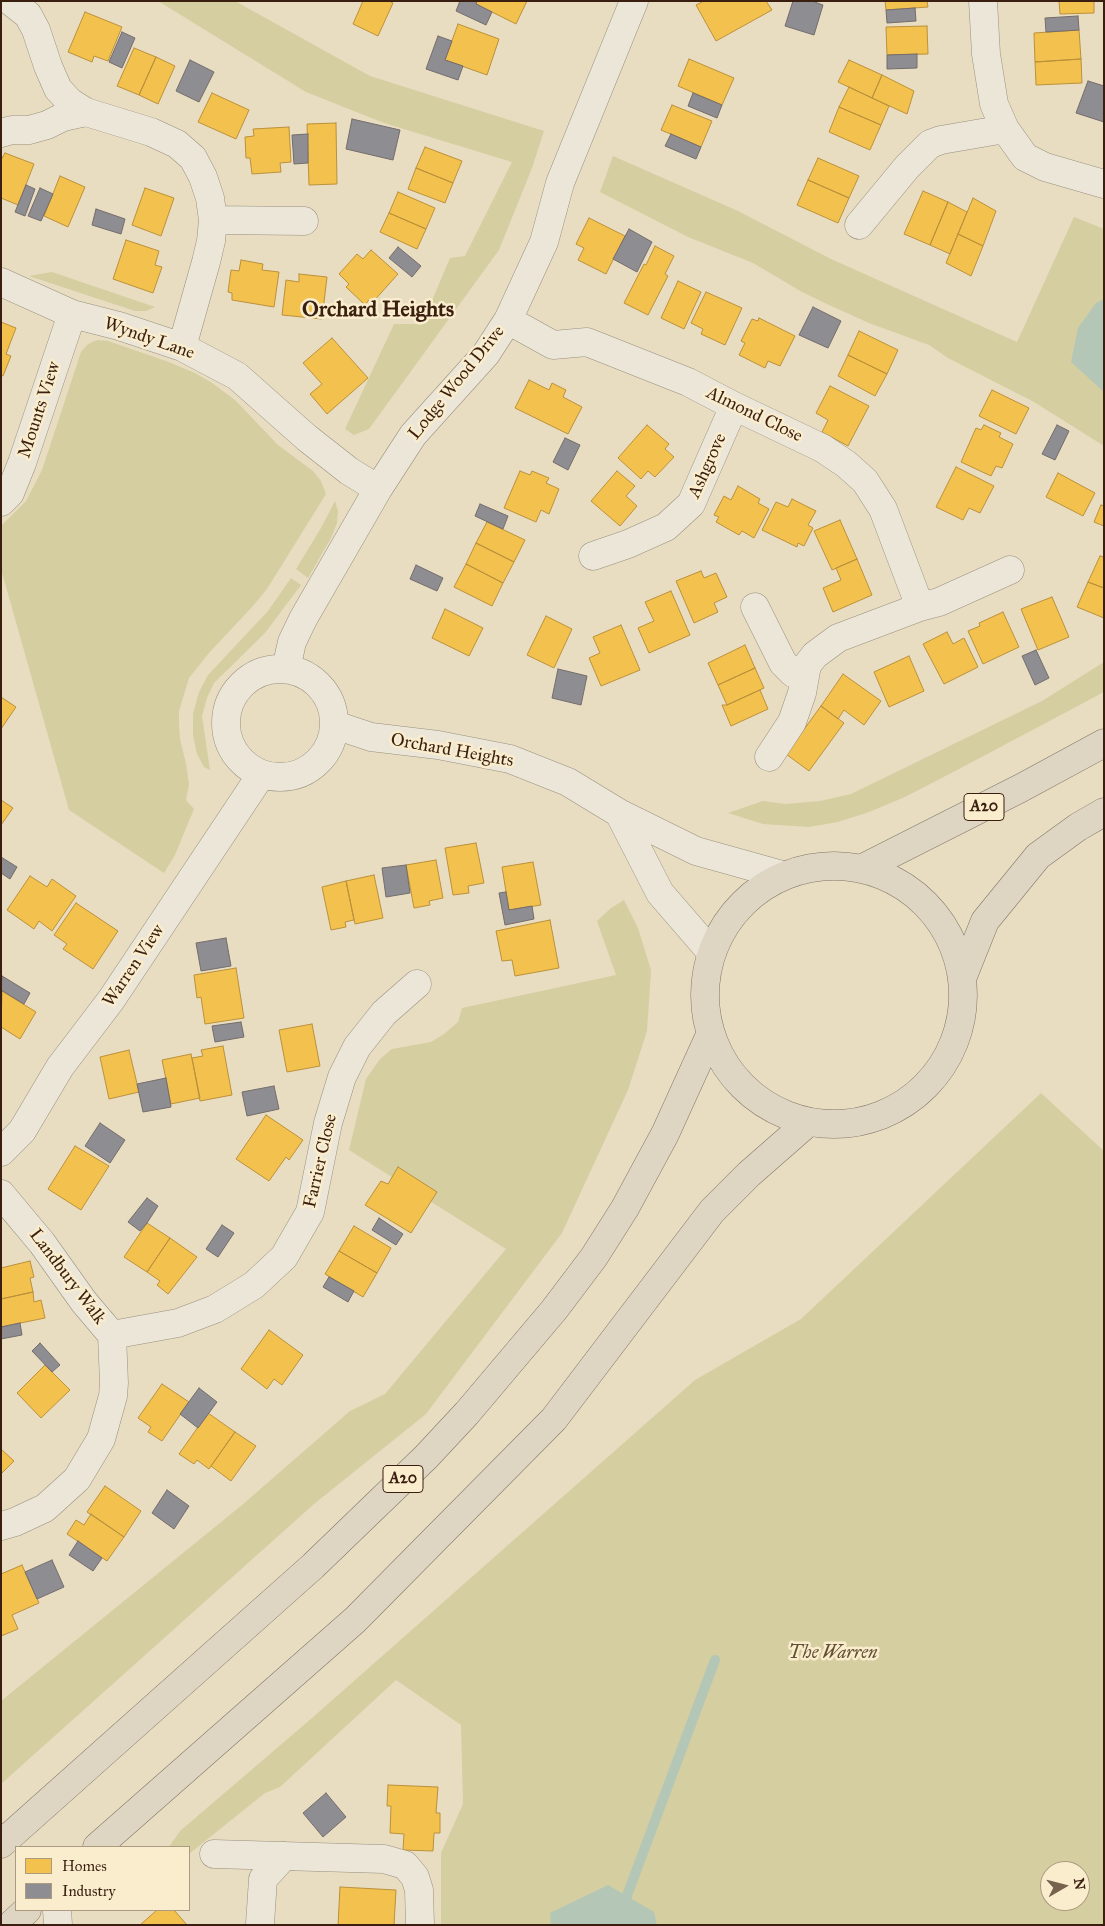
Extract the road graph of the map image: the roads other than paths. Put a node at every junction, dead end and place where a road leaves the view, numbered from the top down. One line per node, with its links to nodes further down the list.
1 (10, 1): 4 (street)
2 (634, 1): 13 (street, Lodge Wood Drive)
3 (983, 1): 5 (street)
4 (75, 115): 6 (street); 8 (street)
5 (1005, 129): 7 (street); 10 (street)
6 (1, 134)
7 (1104, 184)
8 (213, 220): 9 (street); 14 (street)
9 (304, 221)
10 (859, 225)
11 (1, 282): 12 (street, Wyndy Lane)
12 (72, 314): 14 (street, Wyndy Lane); 17 (street, Mounts View)
13 (508, 320): 15 (street, Almond Close); 16 (street, Lodge Wood Drive)
14 (182, 347): 16 (street, Wyndy Lane)
15 (734, 406): 18 (street, Ashgrove); 21 (street, Almond Close)
16 (378, 490): 22 (street, Lodge Wood Drive)
17 (1, 502)
18 (593, 556)
19 (1010, 570): 21 (street)
20 (755, 607): 23 (street)
21 (920, 607): 23 (street)
22 (286, 669): 24 (street); 27 (street)
23 (805, 675): 26 (street)
24 (335, 724): 27 (street); 29 (street, Orchard Heights)
25 (1104, 743): 30 (main road, A20)
26 (770, 756)
27 (261, 775): 37 (street, Warren View)
28 (1104, 812): 33 (main road)
29 (618, 813): 31 (street, Orchard Heights); 32 (street)
30 (863, 868): 31 (main road); 33 (main road)
31 (782, 876): 32 (main road)
32 (711, 952): 35 (main road)
33 (963, 976): 36 (main road)
34 (417, 984): 39 (street, Farrier Close)
35 (710, 1035): 36 (main road); 41 (main road, A20)
36 (805, 1125): 42 (main road)
37 (1, 1152)
38 (1, 1194): 39 (street, Landbury Walk)
39 (112, 1334): 40 (street, Landbury Walk)
40 (1, 1526)
41 (1, 1844)
42 (98, 1846)
43 (214, 1854): 44 (street)
44 (284, 1856): 47 (street); 50 (street)
45 (26, 1911): 48 (main road)
46 (57, 1911): 49 (street)
47 (260, 1924)
48 (11, 1925)
49 (58, 1925)
50 (420, 1925)

